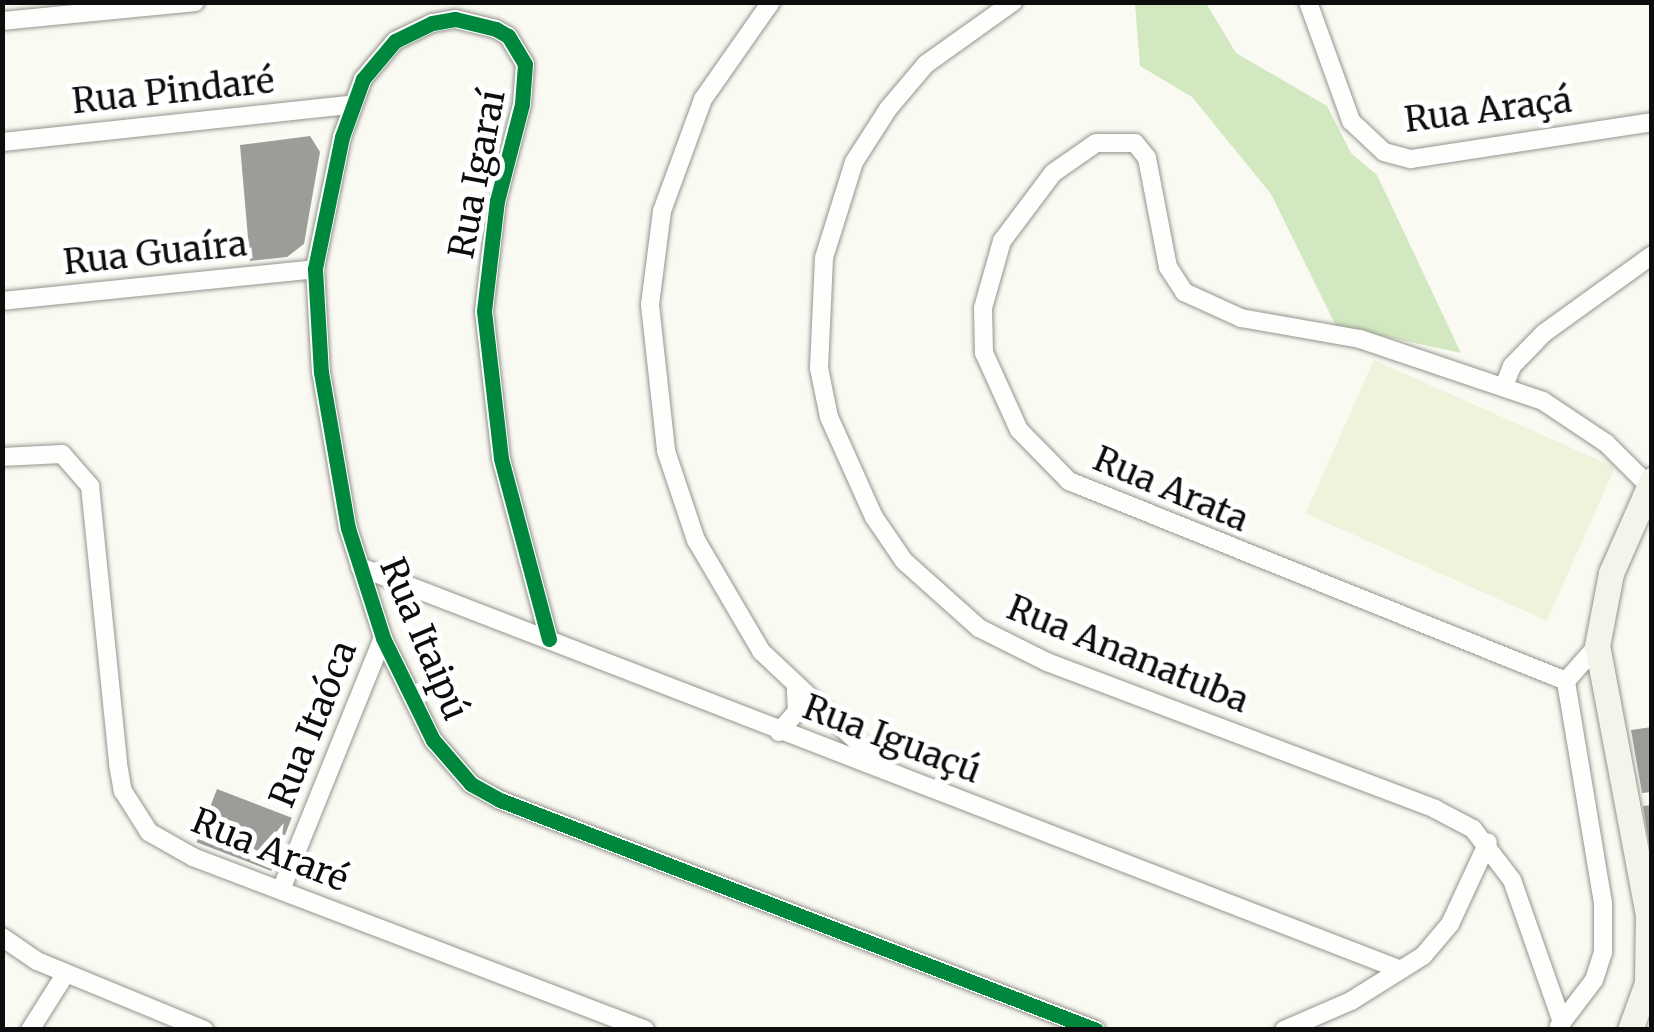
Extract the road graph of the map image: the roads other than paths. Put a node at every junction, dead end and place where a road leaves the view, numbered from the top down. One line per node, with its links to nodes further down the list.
1 (195, 2): 6 (street)
2 (445, 2): 7 (street, Rua Itaipú)
3 (771, 2): 22 (street)
4 (1013, 2): 25 (street, Rua Ananatuba)
5 (1308, 2): 9 (street, Rua Araçá)
6 (2, 21)
7 (432, 22): 8 (street, Rua Itaipú); 19 (street, Rua Igaraí)
8 (351, 105): 10 (street, Rua Pindaré); 12 (street, Rua Itaipú)
9 (1652, 122)
10 (2, 142)
11 (1652, 255): 14 (street)
12 (315, 269): 13 (street, Rua Guaíra); 17 (street, Rua Itaipú)
13 (2, 302)
14 (1504, 386): 16 (street, Rua Arata); 21 (street, Rua Arata)
15 (2, 457): 26 (street, Rua Araré)
16 (1650, 485): 20 (street)
17 (360, 567): 18 (street, Rua Itaipú); 19 (street, Rua Iguaçú)
18 (383, 638): 26 (street, Rua Itaóca); 34 (street, Rua Itaipú)
19 (549, 640): 23 (street, Rua Iguaçú)
20 (1598, 646): 21 (street); 36 (street)
21 (1566, 681): 30 (street)
22 (796, 690): 23 (street); 24 (street)
23 (780, 732): 24 (street, Rua Iguaçú)
24 (892, 774): 28 (street, Rua Iguaçú)
25 (1488, 842): 28 (street); 30 (street, Rua Ananatuba)
26 (281, 890): 33 (street, Rua Araré)
27 (2, 937): 29 (street)
28 (1402, 970): 35 (street)
29 (66, 973): 31 (street); 32 (street)
30 (1560, 1026)
31 (30, 1030)
32 (204, 1030)
33 (645, 1030)
34 (1096, 1030)
35 (1284, 1030)
36 (1630, 1030)

